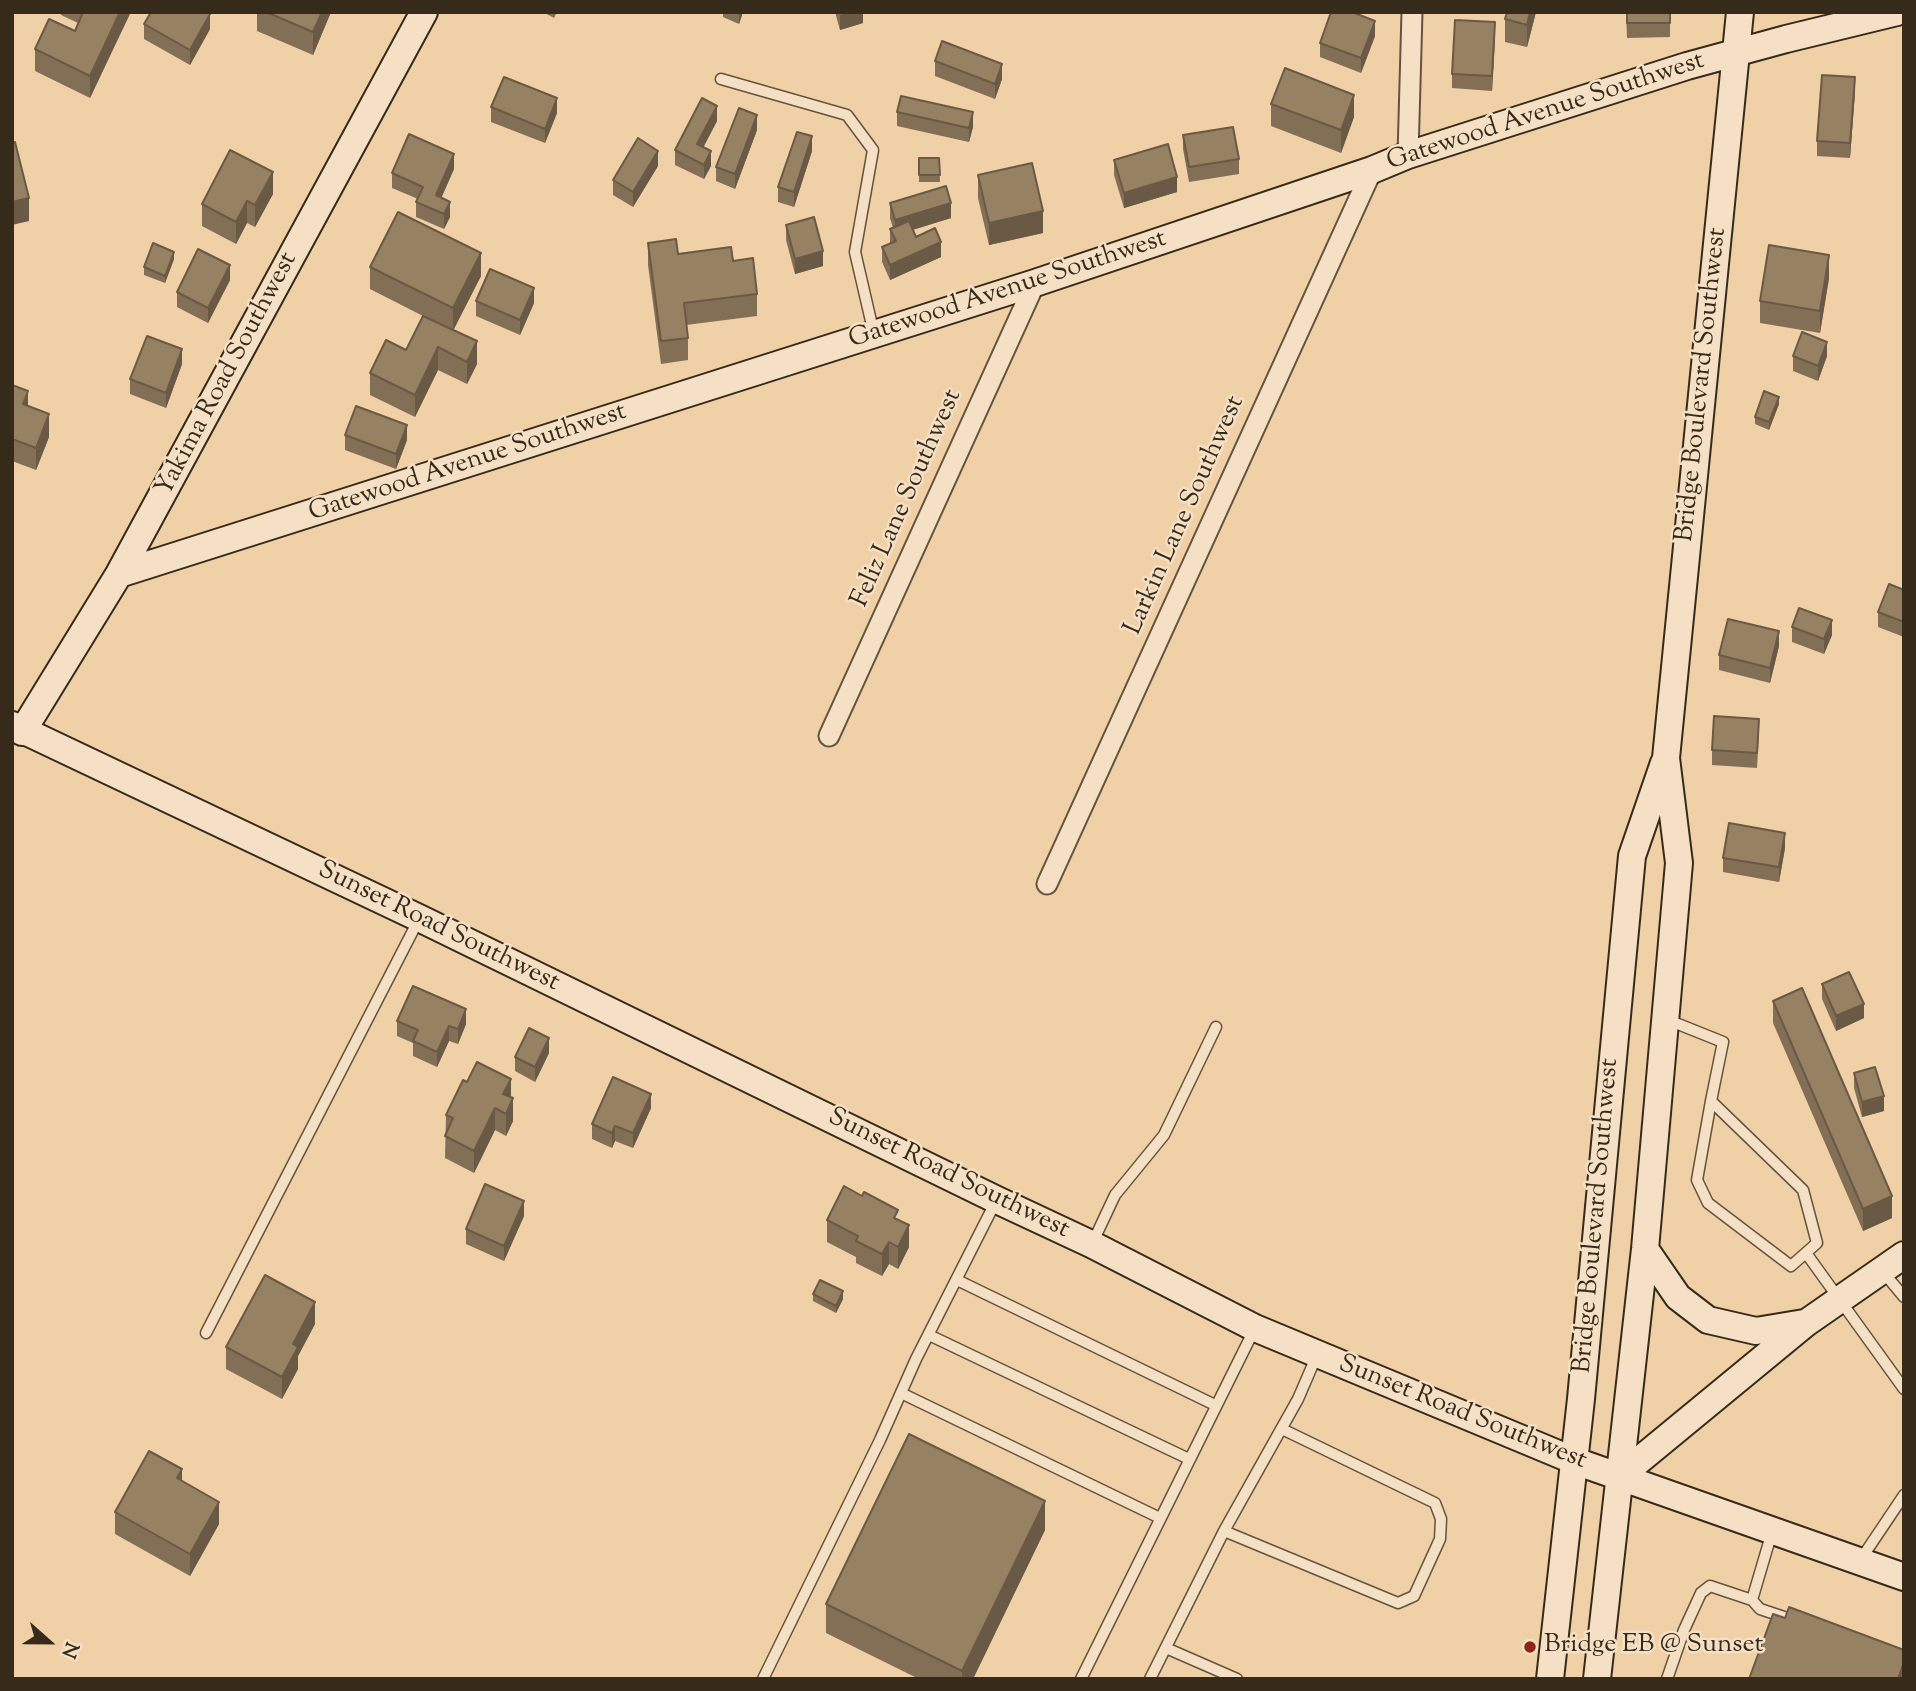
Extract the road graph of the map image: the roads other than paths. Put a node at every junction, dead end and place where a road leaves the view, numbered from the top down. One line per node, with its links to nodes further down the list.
1 (424, 12): 11 (street, Yakima Road Southwest)
2 (1412, 12): 7 (street)
3 (1740, 12): 5 (street, Bridge Boulevard Southwest)
4 (1897, 12): 5 (street, Gatewood Avenue Southwest)
5 (1736, 52): 7 (street, Gatewood Avenue Southwest); 14 (street, Bridge Boulevard Southwest)
6 (721, 79): 10 (lane)
7 (1408, 155): 8 (street, Gatewood Avenue Southwest)
8 (1372, 170): 9 (street, Gatewood Avenue Southwest); 15 (street, Larkin Lane Southwest)
9 (1035, 283): 10 (street, Gatewood Avenue Southwest); 13 (street, Feliz Lane Southwest)
10 (874, 334): 11 (street, Gatewood Avenue Southwest)
11 (119, 574): 12 (street, Yakima Road Southwest)
12 (17, 728): 16 (street, Sunset Road Southwest)
13 (829, 736)
14 (1666, 758): 17 (street, Bridge Boulevard Southwest); 39 (street, Bridge Boulevard Southwest)
15 (1047, 884)
16 (419, 918): 20 (street, Sunset Road Southwest); 31 (lane)
17 (1665, 1018): 19 (lane); 22 (street, Bridge Boulevard Southwest)
18 (1216, 1027): 21 (lane)
19 (1712, 1101): 23 (lane); 23 (lane)
20 (997, 1200): 21 (street, Sunset Road Southwest); 26 (lane)
21 (1091, 1244): 30 (street, Sunset Road Southwest)
22 (1645, 1249): 29 (street); 40 (street, Bridge Boulevard Southwest)
23 (1806, 1253): 28 (lane)
24 (1904, 1255): 25 (street)
25 (1882, 1270): 27 (lane); 28 (street)
26 (957, 1280): 32 (lane); 36 (lane)
27 (1904, 1297)
28 (1839, 1299): 29 (street); 34 (lane)
29 (1806, 1323): 40 (street)
30 (1255, 1328): 33 (street, Sunset Road Southwest); 36 (lane)
31 (206, 1333)
32 (929, 1335): 35 (lane); 38 (lane)
33 (1317, 1354): 37 (lane); 39 (street, Sunset Road Southwest)
34 (1904, 1389)
35 (901, 1393): 42 (lane); 50 (lane)
36 (1216, 1405): 38 (lane)
37 (1282, 1429): 43 (lane); 43 (lane)
38 (1189, 1459): 42 (lane)
39 (1575, 1461): 40 (street, Sunset Road Southwest); 54 (street, Bridge Boulevard Southwest)
40 (1619, 1477): 44 (street, Sunset Road Southwest); 55 (street, Bridge Boulevard Southwest)
41 (1904, 1496): 45 (lane)
42 (1160, 1518): 51 (lane)
43 (1224, 1531): 49 (lane)
44 (1773, 1531): 45 (street, Sunset Road Southwest); 47 (lane)
45 (1859, 1562): 46 (street, Sunset Road Southwest)
46 (1904, 1577)
47 (1752, 1600): 48 (lane); 56 (lane)
48 (1801, 1622)
49 (1166, 1648): 52 (lane); 53 (lane)
50 (763, 1679)
51 (1081, 1679)
52 (1150, 1679)
53 (1237, 1679)
54 (1550, 1679)
55 (1597, 1679)
56 (1667, 1679)

